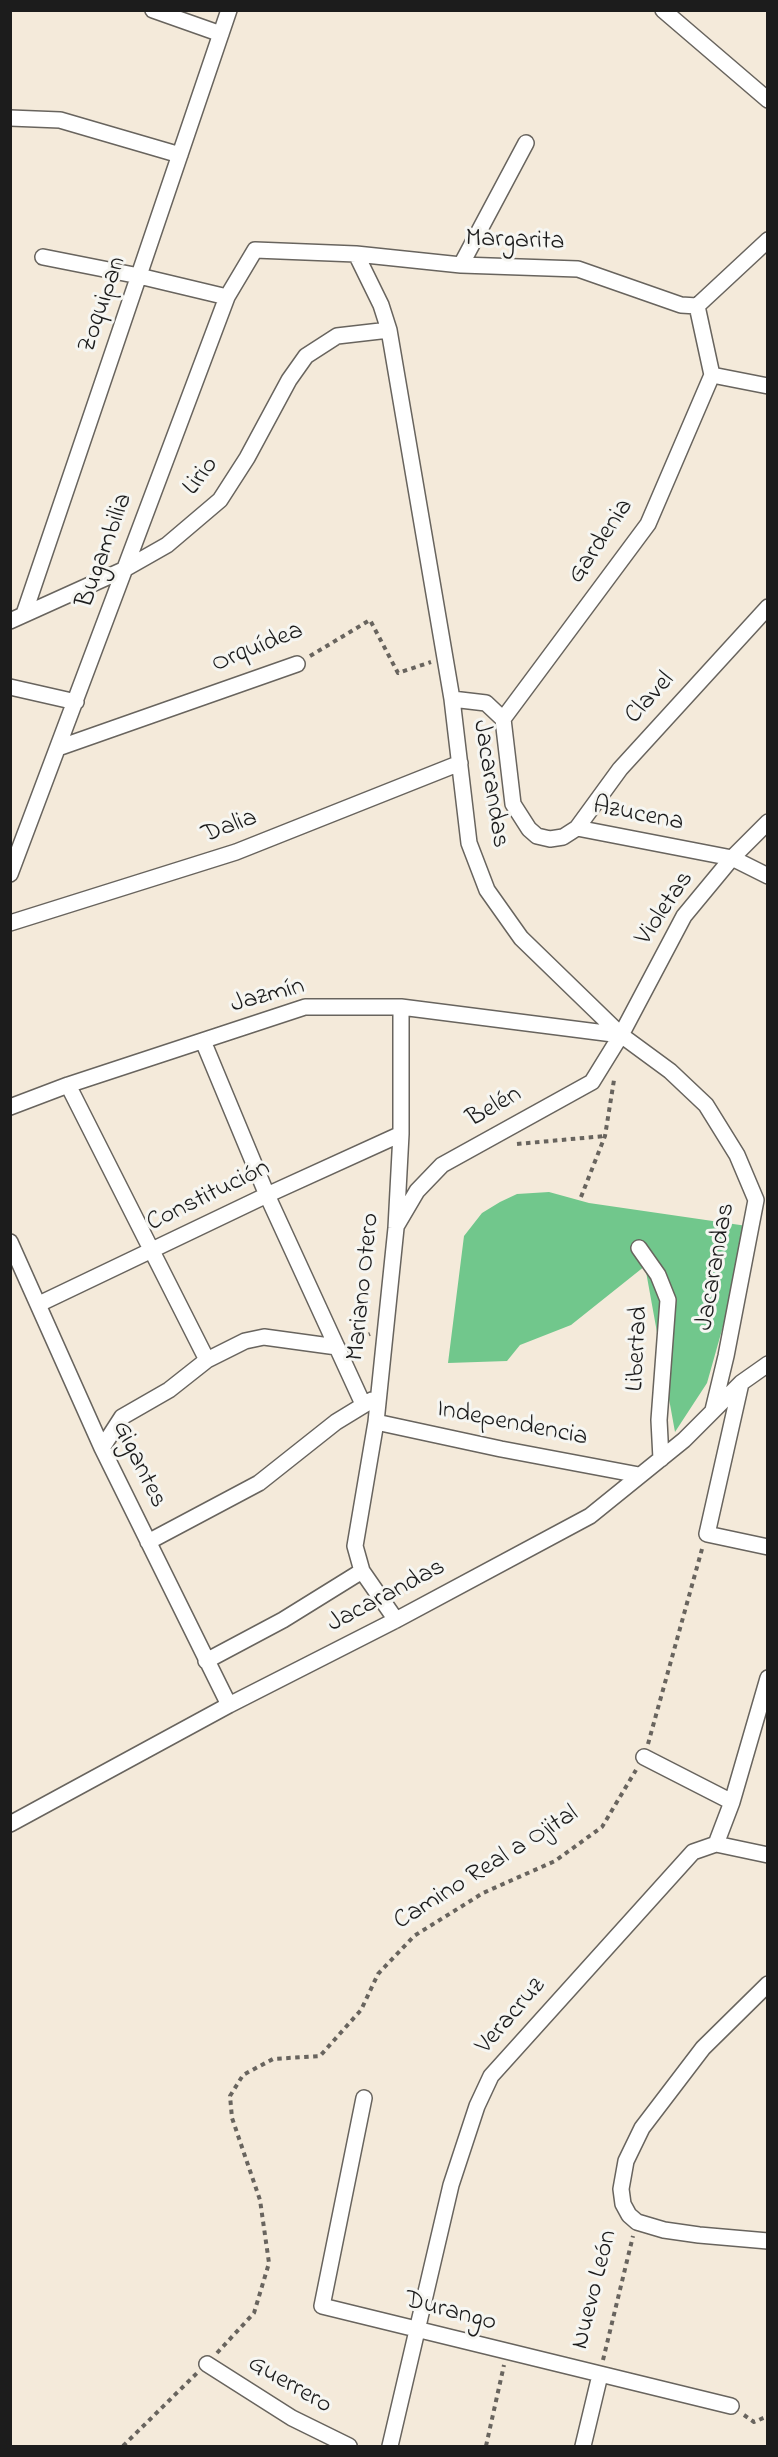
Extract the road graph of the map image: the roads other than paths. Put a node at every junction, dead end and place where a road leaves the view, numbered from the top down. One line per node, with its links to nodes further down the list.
1 (153, 10): 4 (street)
2 (229, 10): 4 (street, Zoquipan)
3 (663, 10): 5 (street)
4 (221, 34): 8 (street, Zoquipan)
5 (768, 100)
6 (10, 118): 8 (street)
7 (526, 143): 13 (street)
8 (180, 155): 14 (street, Zoquipan)
9 (768, 240): 16 (street)
10 (255, 250): 11 (street, Margarita); 15 (street, Bugambilia)
11 (356, 254): 13 (street, Margarita); 17 (street, Jacarandas)
12 (43, 257): 14 (street)
13 (462, 265): 16 (street, Margarita)
14 (139, 276): 15 (street); 22 (street, Zoquipan)
15 (227, 297): 20 (street, Bugambilia)
16 (697, 306): 18 (street)
17 (389, 330): 20 (street, Lirio); 25 (street, Jacarandas)
18 (712, 375): 19 (street); 27 (street, Gardenia)
19 (768, 386)
20 (123, 570): 22 (street, Lirio); 26 (street, Bugambilia)
21 (768, 607): 31 (street, Clavel)
22 (17, 617)
23 (297, 664): 28 (street, Orquídea)
24 (10, 687): 26 (street)
25 (452, 699): 27 (street); 29 (street, Jacarandas)
26 (76, 702): 28 (street, Bugambilia)
27 (503, 718): 31 (street, Azucena)
28 (58, 748): 33 (street, Bugambilia)
29 (460, 763): 35 (street, Dalia); 37 (street, Jacarandas)
30 (768, 822): 32 (street, Violetas)
31 (577, 828): 32 (street, Azucena)
32 (732, 858): 34 (street, Azucena); 37 (street, Violetas)
33 (10, 874)
34 (768, 876)
35 (10, 923)
36 (401, 1006): 37 (street, Jazmín); 38 (street, Jazmín); 41 (street, Mariano Otero)
37 (621, 1035): 43 (street, Jacarandas); 44 (street, Belén)
38 (203, 1041): 39 (street, Jazmín); 42 (street)
39 (68, 1085): 40 (street, Jazmín); 47 (street)
40 (10, 1107)
41 (401, 1134): 42 (street, Constitución); 44 (street, Mariano Otero)
42 (267, 1195): 47 (street, Constitución); 49 (street)
43 (762, 1201): 55 (street, Jacarandas)
44 (396, 1228): 53 (street, Mariano Otero)
45 (10, 1242): 48 (street, Gigantes)
46 (639, 1248): 58 (street, Libertad)
47 (151, 1251): 48 (street, Constitución); 50 (street)
48 (39, 1304): 57 (street, Gigantes)
49 (337, 1347): 50 (street); 54 (street)
50 (207, 1360): 57 (street)
51 (768, 1364): 52 (street)
52 (741, 1383): 55 (street); 61 (street)
53 (378, 1398): 54 (street); 56 (street, Mariano Otero)
54 (363, 1404): 60 (street)
55 (713, 1410): 58 (street, Jacarandas)
56 (376, 1422): 59 (street, Independencia); 62 (street, Mariano Otero)
57 (102, 1448): 60 (street, Gigantes)
58 (661, 1459): 59 (street, Jacarandas)
59 (639, 1475): 63 (street, Jacarandas)
60 (148, 1542): 64 (street, Gigantes)
61 (768, 1547)
62 (362, 1570): 63 (street, Mariano Otero); 64 (street)
63 (396, 1620): 66 (street, Jacarandas)
64 (206, 1661): 66 (street, Gigantes)
65 (768, 1678): 68 (street)
66 (229, 1706): 69 (street, Jacarandas)
67 (644, 1757): 68 (street)
68 (732, 1802): 70 (street)
69 (10, 1824)
70 (716, 1844): 71 (street); 75 (street, Veracruz)
71 (768, 1855)
72 (768, 1984): 74 (street, Nuevo León)
73 (364, 2098): 75 (street, Durango)
74 (768, 2241)
75 (419, 2328): 77 (street, Durango); 80 (street, Veracruz)
76 (207, 2364): 79 (street, Guerrero)
77 (600, 2375): 78 (street, Durango); 81 (street, Nuevo León)
78 (731, 2406)
79 (349, 2446)
80 (390, 2446)
81 (583, 2446)

